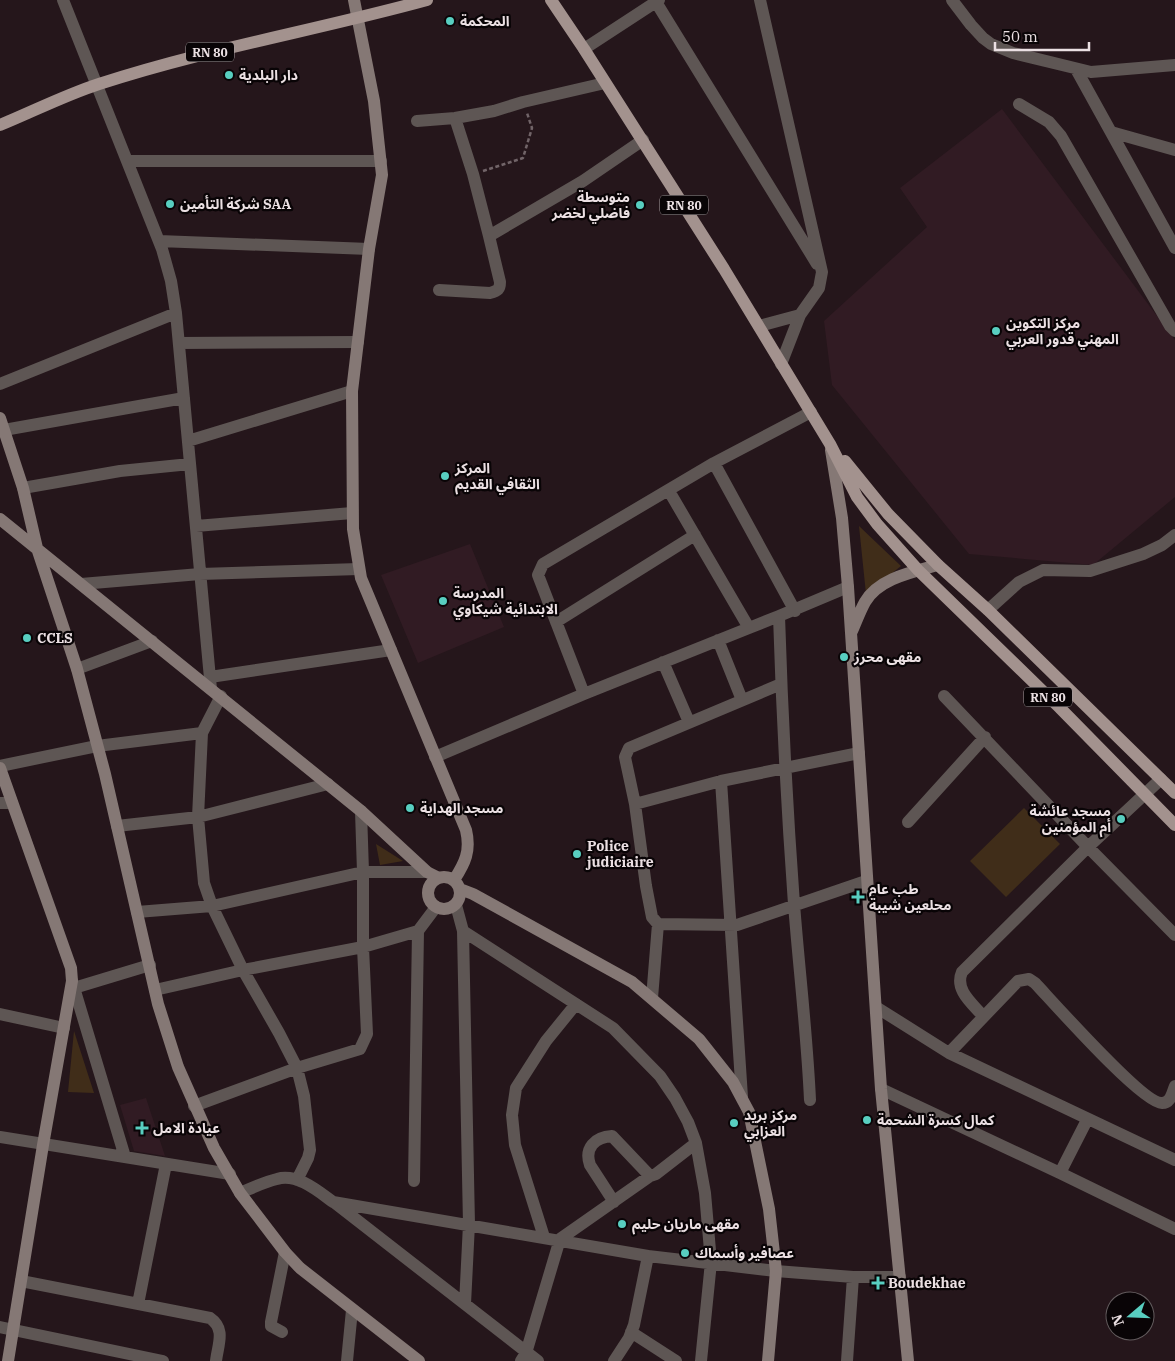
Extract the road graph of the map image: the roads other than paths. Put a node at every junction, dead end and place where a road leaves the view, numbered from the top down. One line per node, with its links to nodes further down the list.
1 (63, 0): 13 (street)
2 (354, 0): 8 (street)
3 (427, 0): 8 (main road, RN 80)
4 (551, 0): 9 (main road, RN 80)
5 (760, 0): 27 (street)
6 (952, 0): 11 (street)
7 (658, 1): 9 (street); 27 (street)
8 (358, 19): 13 (main road, RN 80); 22 (street)
9 (584, 49): 12 (main road, RN 80)
10 (1175, 65): 11 (street)
11 (1076, 69): 18 (street)
12 (605, 83): 15 (street); 19 (main road, RN 80)
13 (97, 85): 17 (main road, RN 80); 21 (street)
14 (1019, 104): 32 (street)
15 (455, 118): 16 (street); 23 (street)
16 (416, 121)
17 (0, 125)
18 (1111, 132): 20 (street); 26 (street)
19 (643, 140): 23 (street); 31 (main road, RN 80)
20 (1175, 148)
21 (127, 161): 22 (street); 24 (street)
22 (381, 161): 25 (street)
23 (489, 236): 28 (street)
24 (159, 240): 25 (street); 29 (street)
25 (369, 248): 33 (street)
26 (1175, 248)
27 (822, 272): 30 (street)
28 (439, 290)
29 (176, 313): 34 (street); 36 (street)
30 (800, 315): 31 (street); 35 (street)
31 (759, 326): 35 (main road, RN 80)
32 (1175, 331)
33 (358, 342): 34 (street); 37 (street)
34 (179, 343): 38 (street)
35 (782, 364): 39 (main road, RN 80)
36 (0, 384)
37 (352, 392): 41 (street); 47 (street)
38 (184, 398): 40 (street); 41 (street)
39 (811, 412): 42 (main road, RN 80); 43 (street)
40 (2, 424): 45 (street)
41 (188, 441): 44 (street)
42 (830, 444): 53 (main road, RN 80); 55 (main road, RN 80); 58 (street)
43 (714, 463): 46 (street); 60 (street)
44 (190, 464): 45 (street); 49 (street)
45 (23, 488): 52 (street)
46 (669, 491): 50 (street); 62 (street)
47 (352, 513): 49 (street); 54 (street)
48 (0, 519): 52 (street)
49 (196, 526): 56 (street)
50 (695, 535): 62 (street); 63 (street)
51 (1175, 535): 59 (street)
52 (38, 548): 57 (street); 69 (street)
53 (938, 565): 55 (street); 59 (main road, RN 80)
54 (359, 568): 56 (street); 67 (street)
55 (918, 570): 64 (street); 76 (main road, RN 80)
56 (200, 574): 57 (street); 71 (street)
57 (82, 584): 66 (street)
58 (848, 587): 60 (street); 64 (street)
59 (988, 610): 73 (main road, RN 80)
60 (795, 611): 61 (street)
61 (779, 616): 63 (street); 70 (street)
62 (556, 622): 72 (street)
63 (749, 628): 65 (street)
64 (851, 634): 81 (street)
65 (718, 640): 68 (street); 75 (street)
66 (152, 641): 69 (street); 71 (street)
67 (391, 650): 71 (street); 82 (street)
68 (663, 662): 72 (street); 77 (street)
69 (77, 669): 80 (street)
70 (781, 684): 75 (street); 84 (street)
71 (214, 687): 78 (street); 87 (street)
72 (584, 694): 82 (street)
73 (1075, 694): 76 (main road); 85 (main road, RN 80)
74 (944, 696): 79 (street)
75 (742, 700): 77 (street)
76 (1060, 708): 89 (main road, RN 80)
77 (689, 722): 91 (street)
78 (202, 733): 80 (street); 93 (street)
79 (985, 737): 94 (street); 97 (street)
80 (97, 746): 83 (street); 96 (street)
81 (859, 753): 84 (street); 101 (street)
82 (435, 756): 102 (street)
83 (0, 767): 90 (street)
84 (785, 768): 86 (street); 105 (street)
85 (1161, 779): 88 (main road, RN 80); 89 (street)
86 (722, 780): 91 (street); 109 (street)
87 (328, 784): 92 (street); 93 (street)
88 (1175, 793)
89 (1144, 795): 95 (main road, RN 80); 97 (street)
90 (6, 803): 116 (street)
91 (635, 804): 108 (street)
92 (361, 811): 98 (street); 99 (street)
93 (198, 817): 96 (street); 104 (street)
94 (908, 822)
95 (1175, 825)
96 (117, 826): 107 (street)
97 (1088, 847): 112 (street); 122 (street)
98 (364, 872): 99 (street); 104 (street); 113 (street)
99 (427, 872): 100 (street)
100 (439, 878): 102 (street); 106 (street)
101 (866, 881): 105 (street); 120 (street)
102 (457, 885): 103 (street); 118 (street)
103 (456, 905): 106 (street); 111 (street)
104 (212, 906): 107 (street); 115 (street)
105 (794, 906): 109 (street); 129 (street)
106 (436, 907): 110 (street)
107 (138, 912): 114 (street)
108 (658, 924): 109 (street); 118 (street)
109 (731, 925): 128 (street)
110 (418, 931): 113 (street); 142 (street)
111 (463, 931): 119 (street); 146 (street)
112 (1175, 935)
113 (363, 947): 115 (street); 125 (street)
114 (150, 966): 116 (street); 117 (street)
115 (243, 970): 117 (street); 125 (street)
116 (73, 985): 123 (street); 135 (street)
117 (155, 990): 130 (street)
118 (652, 998): 128 (street)
119 (576, 1004): 133 (street); 148 (street)
120 (876, 1007): 124 (street); 127 (street)
121 (0, 1014): 123 (street)
122 (983, 1016): 124 (street); 126 (street)
123 (64, 1028): 134 (street)
124 (949, 1053): 131 (street)
125 (296, 1068): 130 (street); 141 (street)
126 (1175, 1086)
127 (881, 1089): 138 (street); 155 (street)
128 (742, 1097): 153 (street)
129 (810, 1100)
130 (194, 1106): 139 (street)
131 (1087, 1120): 136 (street); 138 (street)
132 (0, 1137): 134 (street)
133 (696, 1143): 140 (street); 152 (street)
134 (43, 1145): 135 (street); 156 (street)
135 (125, 1157): 137 (street)
136 (1175, 1160)
137 (166, 1164): 139 (street); 157 (street)
138 (1060, 1173): 147 (street)
139 (230, 1174): 143 (street)
140 (650, 1176): 145 (street); 145 (street)
141 (297, 1180): 143 (street); 144 (street)
142 (414, 1181)
143 (240, 1193): 150 (street)
144 (333, 1202): 146 (street); 158 (street)
145 (614, 1202): 149 (street)
146 (469, 1224): 148 (street); 158 (street)
147 (1175, 1229)
148 (544, 1237): 149 (street)
149 (560, 1239): 151 (street); 163 (street)
150 (285, 1252): 159 (street); 161 (street)
151 (648, 1256): 152 (street); 162 (street)
152 (711, 1262): 153 (street); 172 (street)
153 (776, 1271): 154 (street); 173 (street)
154 (853, 1277): 155 (street); 174 (street)
155 (900, 1277): 175 (street)
156 (20, 1281): 157 (street); 160 (street)
157 (138, 1304): 166 (street)
158 (465, 1304): 163 (street)
159 (352, 1310): 167 (street); 168 (street)
160 (6, 1329): 164 (street); 165 (street)
161 (282, 1332)
162 (631, 1332): 170 (street); 171 (street)
163 (524, 1357): 169 (street)
164 (8, 1361)
165 (163, 1361)
166 (216, 1361)
167 (347, 1361)
168 (419, 1361)
169 (538, 1361)
170 (614, 1361)
171 (676, 1361)
172 (701, 1361)
173 (768, 1361)
174 (846, 1361)
175 (908, 1361)

